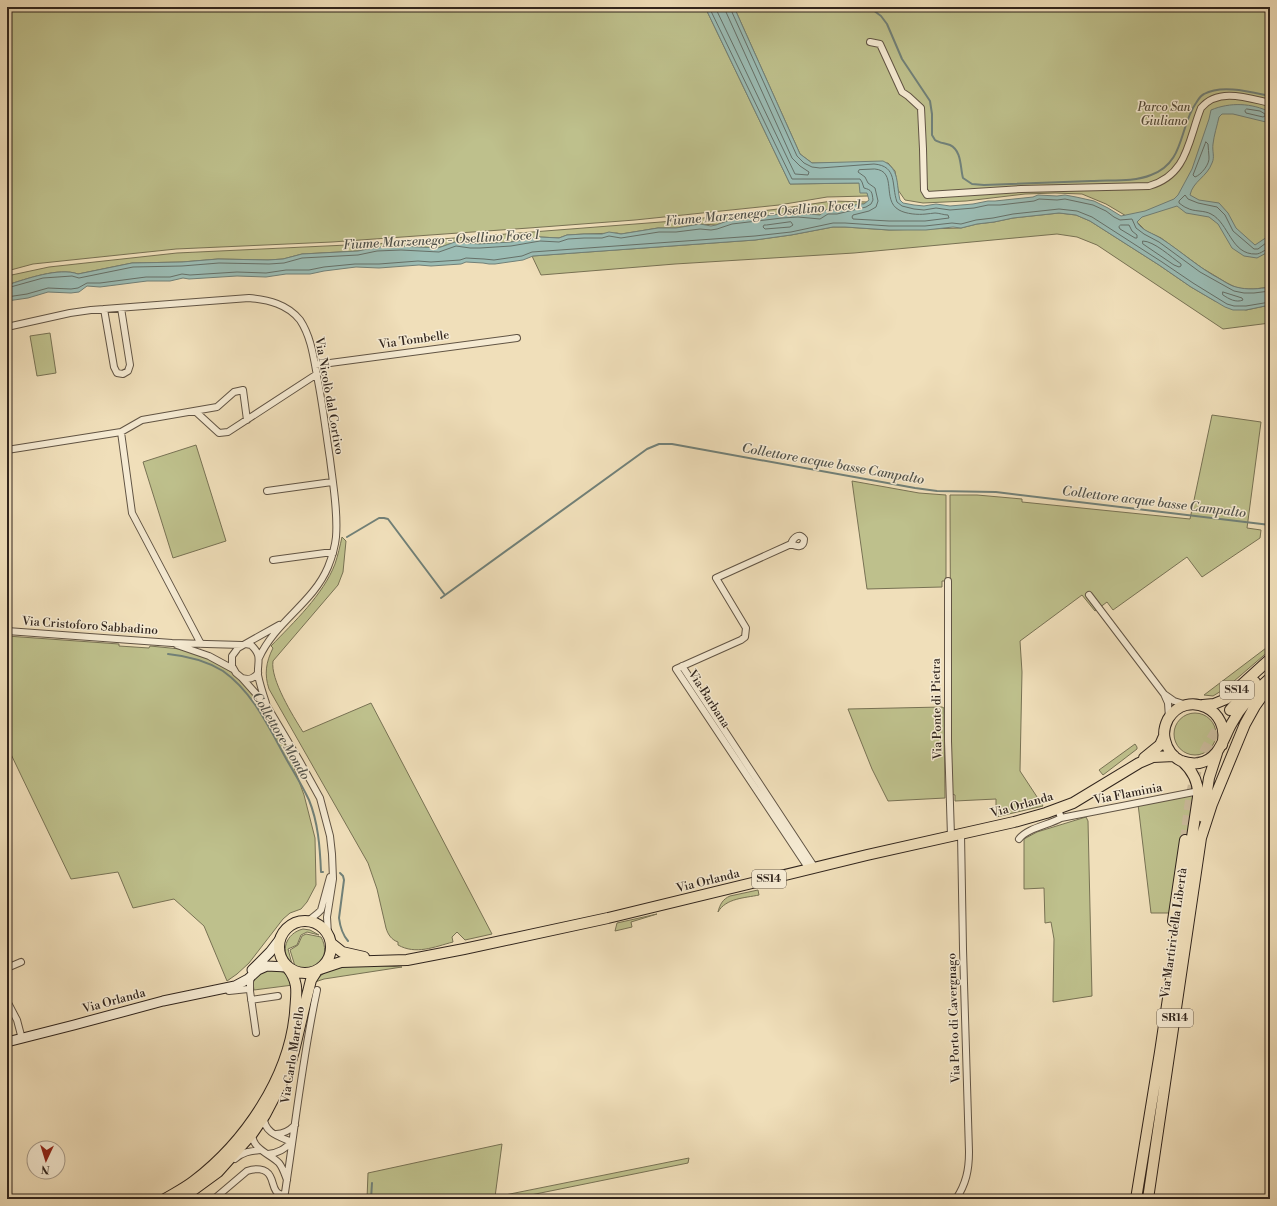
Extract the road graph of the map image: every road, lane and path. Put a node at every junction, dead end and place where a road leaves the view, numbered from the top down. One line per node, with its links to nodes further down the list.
1 (870, 42): 2 (street)
2 (1270, 103)
3 (121, 308): 4 (street, Via Nicolò dal Cortivo); 4 (street); 7 (street, Via Nicolò dal Cortivo)
4 (104, 309): 5 (street, Via Nicolò dal Cortivo)
5 (7, 327)
6 (517, 338): 7 (street, Via Tombelle)
7 (315, 365): 8 (street, Via Nicolò dal Cortivo)
8 (317, 374): 10 (street); 13 (street, Via Nicolò dal Cortivo)
9 (195, 411): 10 (street); 10 (street); 11 (street)
10 (247, 420)
11 (121, 432): 12 (street); 23 (street)
12 (7, 450)
13 (332, 482): 14 (street); 16 (street, Via Nicolò dal Cortivo)
14 (267, 490)
15 (791, 544): 48 (street, Via Barbana)
16 (333, 553): 17 (street); 20 (street, Via Nicolò dal Cortivo)
17 (273, 560)
18 (948, 581): 44 (street, Via Ponte di Pietra)
19 (1089, 595): 33 (street)
20 (286, 620): 24 (street, Via Nicolò dal Cortivo); 25 (street, Via Nicolò dal Cortivo)
21 (7, 631): 22 (street, Via Cristoforo Sabbadino)
22 (172, 643): 23 (street, Via Cristoforo Sabbadino); 28 (street, Via Cristoforo Sabbadino)
23 (201, 644): 24 (street, Via Cristoforo Sabbadino)
24 (244, 644): 25 (street); 28 (street)
25 (259, 658): 29 (street, Via Cristoforo Sabbadino)
26 (1270, 660): 34 (main road, SS14)
27 (1270, 668): 36 (main road)
28 (233, 669): 30 (street, Via Cristoforo Sabbadino)
29 (258, 673): 30 (street); 35 (street, Via Cristoforo Sabbadino)
30 (242, 678): 35 (street, Via Cristoforo Sabbadino)
31 (1270, 678): 39 (main road, SS14)
32 (1270, 685): 45 (main road, Via Martiri della Libertà / SR14)
33 (1164, 694): 34 (street); 37 (street)
34 (1193, 705): 37 (main road, SS14); 39 (main road, SS14)
35 (267, 706): 49 (street, Via Cristoforo Sabbadino)
36 (1230, 710)
37 (1169, 718): 38 (main road, SS14)
38 (1164, 736): 40 (main road); 41 (main road, Via Orlanda / SS14)
39 (1219, 749): 40 (main road, SS14); 45 (main road, SR14)
40 (1178, 759): 41 (main road, Via Orlanda / SS14); 42 (main road, Via Martiri della Libertà / SR14)
41 (1139, 763): 43 (main road, Via Orlanda / SS14)
42 (1199, 791): 43 (street, Via Flaminia); 70 (main road, Via Martiri della Libertà / SR14)
43 (1060, 813): 44 (main road, Via Orlanda / SS14); 46 (street, Via Flaminia)
44 (956, 835): 48 (main road, Via Orlanda / SS14); 86 (street, Via Porto di Cavergnago)
45 (1201, 838): 77 (main road, Via Martiri della Libertà / SR14)
46 (1019, 839)
47 (1185, 840): 70 (main road, Via Martiri della Libertà / SR14)
48 (812, 869): 54 (main road, Via Orlanda / SS14)
49 (332, 870): 50 (street, Via Cristoforo Sabbadino); 51 (street, Via Cristoforo Sabbadino)
50 (308, 921): 51 (main road); 52 (main road)
51 (328, 934): 53 (main road)
52 (280, 939): 56 (main road); 60 (main road, Via Orlanda)
53 (332, 944): 54 (main road, Via Orlanda); 58 (main road)
54 (388, 961): 58 (main road, Via Orlanda)
55 (21, 962): 57 (street)
56 (287, 967): 58 (main road); 59 (main road, Via Orlanda); 69 (main road, Via Carlo Martello)
57 (7, 968)
58 (318, 970): 71 (main road, Via Carlo Martello)
59 (252, 975): 60 (main road, Via Orlanda); 62 (street)
60 (224, 989): 62 (street); 67 (main road, Via Orlanda)
61 (316, 990): 72 (street, Via Carlo Martello)
62 (250, 991): 64 (street)
63 (278, 996): 64 (street)
64 (251, 1000): 66 (street)
65 (7, 1001): 67 (street)
66 (256, 1033)
67 (22, 1039): 68 (main road, Via Orlanda)
68 (7, 1042)
69 (286, 1053): 73 (street, Via Carlo Martello); 83 (main road, Via Carlo Martello)
70 (1153, 1090): 75 (main road, Via Martiri della Libertà / SR14)
71 (265, 1115): 73 (main road, Via Carlo Martello); 74 (street)
72 (295, 1125): 74 (street); 79 (street, Via Carlo Martello)
73 (252, 1134): 76 (street); 80 (main road, Via Carlo Martello)
74 (274, 1134): 78 (street)
75 (1144, 1146): 87 (main road, Via Martiri della Libertà / SR14); 88 (main road)
76 (260, 1150): 78 (street); 80 (street, Via Carlo Martello)
77 (1155, 1151): 89 (main road, Via Martiri della Libertà / SR14); 90 (main road)
78 (270, 1156): 79 (street); 81 (street)
79 (290, 1163): 81 (street, Via Carlo Martello)
80 (218, 1172): 84 (main road, Via Carlo Martello)
81 (287, 1182): 82 (street, Via Carlo Martello)
82 (285, 1197): 85 (street)
83 (165, 1199)
84 (181, 1199)
85 (214, 1199)
86 (956, 1199)
87 (1136, 1199)
88 (1141, 1199)
89 (1148, 1199)
90 (1154, 1199)

